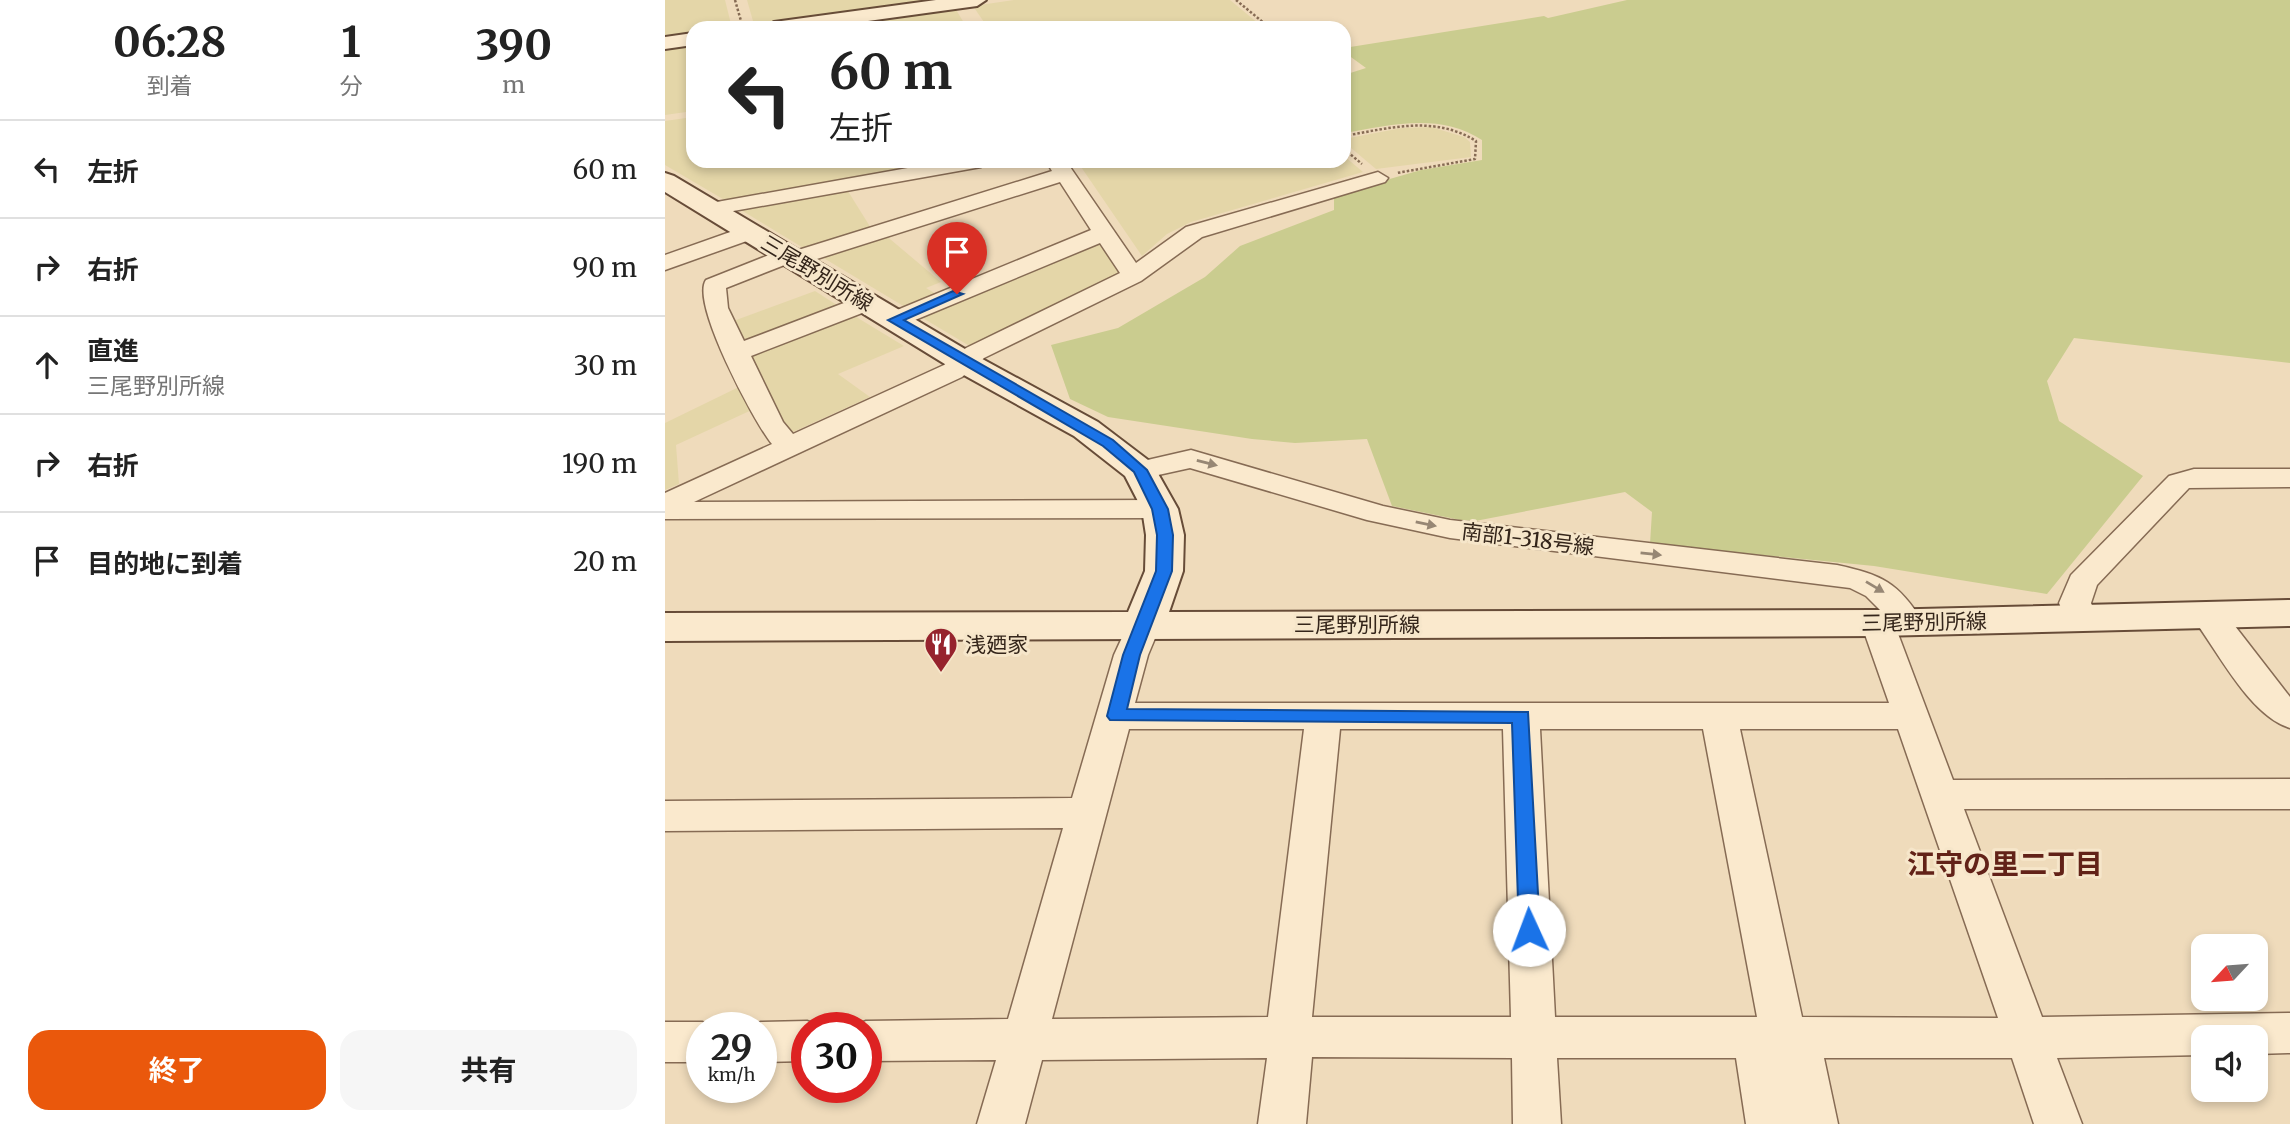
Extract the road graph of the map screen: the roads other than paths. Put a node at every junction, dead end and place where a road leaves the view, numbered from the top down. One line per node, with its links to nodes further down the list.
1 (977, 0): 2 (main road)
2 (825, 21)
3 (686, 40): 4 (main road)
4 (665, 43)
5 (942, 168): 10 (street)
6 (1057, 168): 13 (street)
7 (1061, 168): 12 (street)
8 (1378, 177): 15 (street)
9 (665, 181): 10 (main road, 三尾野別所線)
10 (711, 209): 11 (main road, 三尾野別所線)
11 (750, 232): 13 (main road, 三尾野別所線); 14 (street)
12 (1104, 233): 15 (street); 17 (street)
13 (790, 258): 16 (main road, 三尾野別所線); 18 (street)
14 (665, 263)
15 (1133, 276): 19 (street)
16 (866, 303): 17 (main road, 三尾野別所線); 18 (street)
17 (894, 320): 19 (main road, 三尾野別所線)
18 (738, 352): 20 (street)
19 (964, 362): 20 (street); 21 (main road, 三尾野別所線)
20 (788, 446): 23 (street)
21 (1140, 470): 24 (main road, 三尾野別所線); 28 (street, 南部1-318号線, one-way to 28)
22 (2290, 478): 27 (street)
23 (665, 505): 24 (street)
24 (1160, 509): 29 (main road, 三尾野別所線)
25 (2290, 613): 26 (main road, 三尾野別所線)
26 (2209, 615): 27 (main road, 三尾野別所線); 31 (street)
27 (2081, 619): 28 (main road, 三尾野別所線)
28 (1892, 623): 29 (main road, 三尾野別所線); 33 (street, 南部1-318号線)
29 (1144, 624): 30 (main road); 32 (street)
30 (665, 627)
31 (2290, 715)
32 (1116, 716): 34 (street); 39 (street)
33 (1911, 716): 36 (street); 38 (street, 南部1-318号線)
34 (1323, 717): 35 (street); 43 (street)
35 (1521, 717): 36 (street); 44 (street)
36 (1719, 717): 42 (street)
37 (2290, 794): 38 (street)
38 (1939, 795): 45 (street, 南部1-318号線)
39 (1088, 813): 40 (street); 47 (street)
40 (665, 816)
41 (2290, 1033): 45 (street)
42 (1783, 1036): 44 (street); 45 (street); 53 (street); 54 (street)
43 (1288, 1037): 44 (street); 47 (street); 51 (street)
44 (1534, 1037): 52 (street)
45 (2027, 1038): 55 (street, 南部1-318号線)
46 (882, 1041): 47 (street)
47 (1025, 1041): 50 (street)
48 (665, 1042): 49 (street)
49 (686, 1042)
50 (1001, 1124)
51 (1282, 1124)
52 (1537, 1124)
53 (1770, 1124)
54 (1814, 1124)
55 (2058, 1124)

